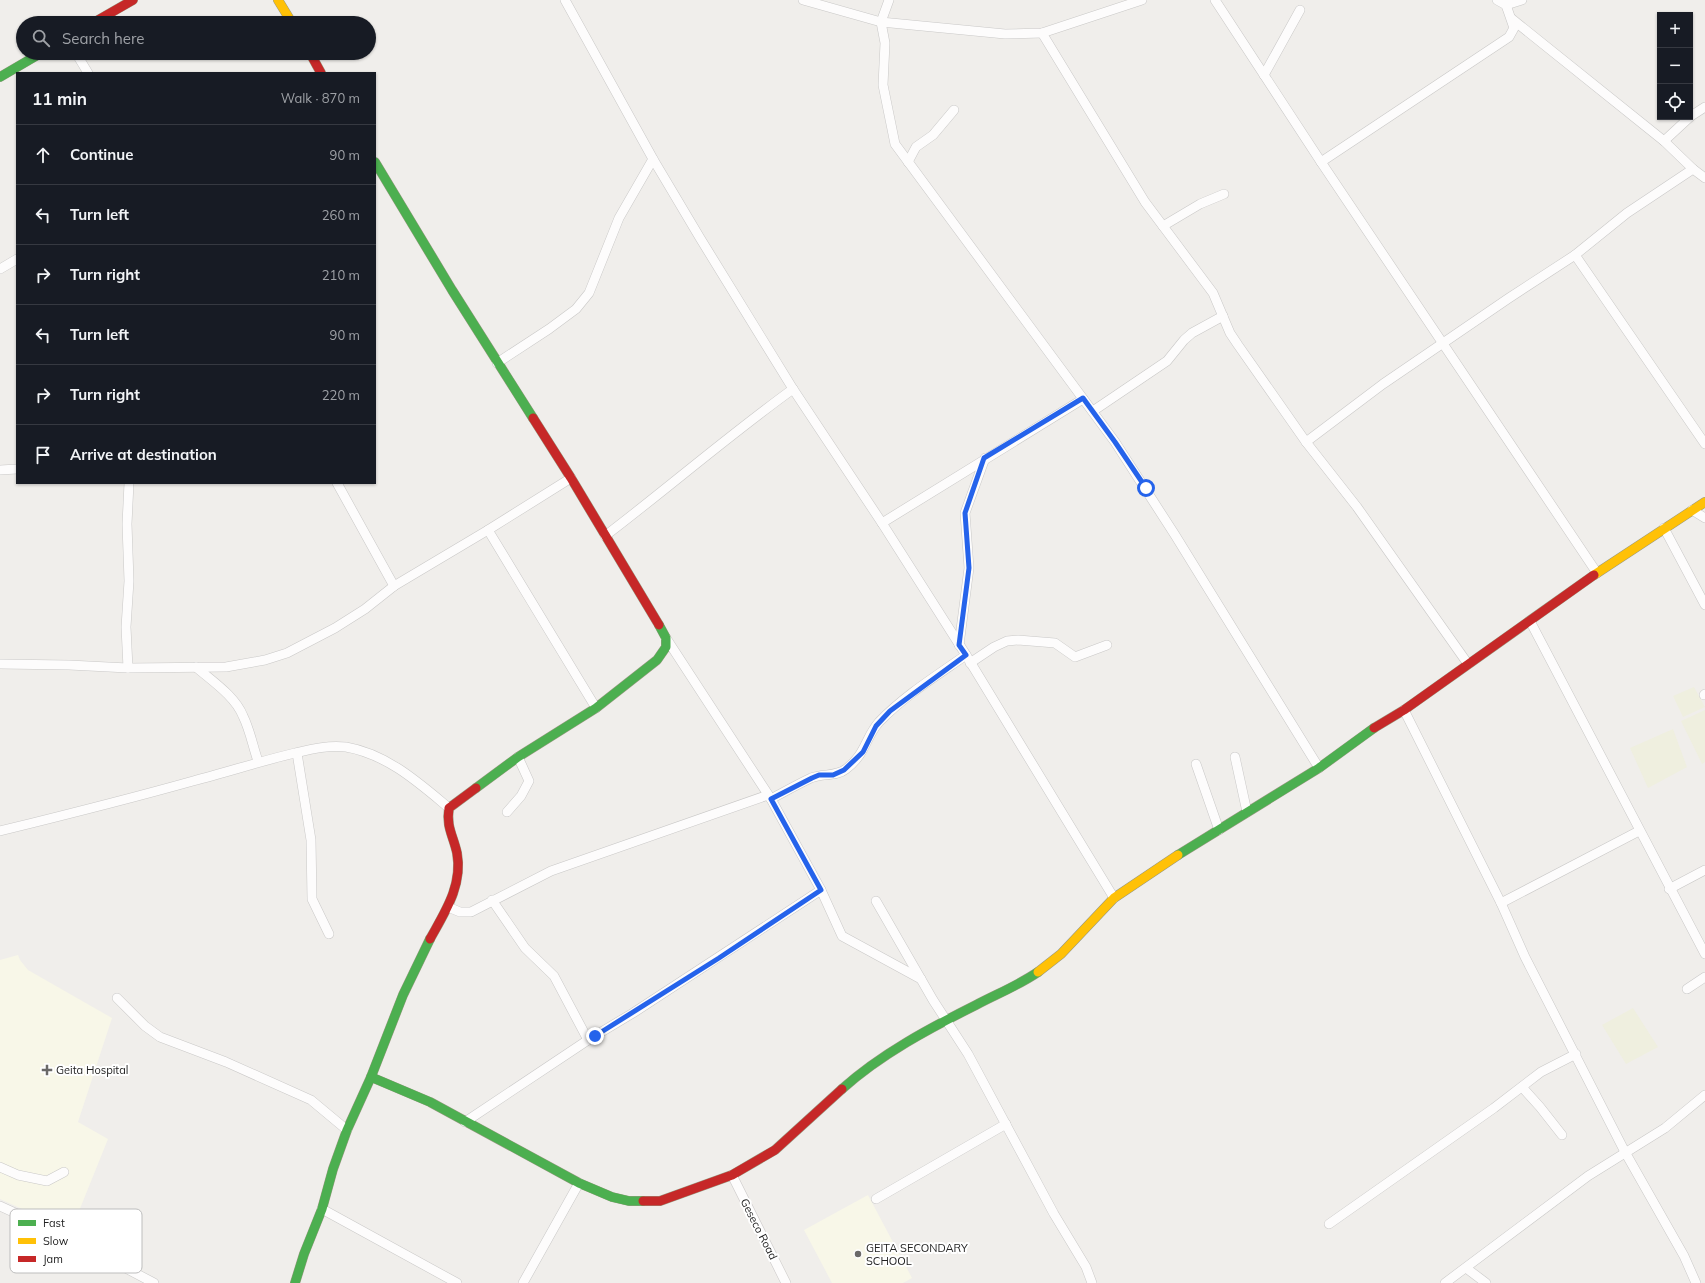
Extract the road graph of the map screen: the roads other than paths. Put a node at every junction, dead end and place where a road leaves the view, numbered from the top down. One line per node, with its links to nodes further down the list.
1 (133, 0): 12 (street)
2 (278, 0): 13 (street)
3 (565, 0): 27 (street)
4 (803, 0): 15 (street)
5 (890, 0): 15 (street)
6 (1142, 0): 16 (street)
7 (1215, 0): 22 (street)
8 (1497, 0): 10 (street)
9 (1522, 0): 10 (street)
10 (1506, 5): 14 (street)
11 (1300, 10): 22 (street)
12 (105, 16)
13 (288, 16)
14 (1512, 19): 26 (street); 29 (street)
15 (881, 22): 16 (street); 28 (street)
16 (1042, 33): 34 (street)
17 (29, 60): 23 (street)
18 (80, 60): 20 (street)
19 (314, 60): 21 (street)
20 (87, 72)
21 (320, 72)
22 (1264, 75): 29 (street)
23 (0, 77)
24 (1705, 107): 26 (street)
25 (954, 110): 28 (street)
26 (1664, 141): 31 (street)
27 (653, 159): 40 (street); 41 (street)
28 (908, 162): 42 (street)
29 (1321, 162): 39 (street)
30 (376, 164): 40 (street)
31 (1693, 169): 32 (street); 35 (street)
32 (1705, 178)
33 (1224, 194): 34 (street)
34 (1163, 226): 38 (street)
35 (1575, 255): 39 (street); 45 (street)
36 (16, 260): 37 (street)
37 (0, 269)
38 (1223, 316): 43 (street); 44 (street)
39 (1442, 343): 44 (street); 59 (street)
40 (497, 363): 49 (street)
41 (793, 389): 55 (street); 58 (street)
42 (1083, 398): 43 (street); 46 (street)
43 (1093, 411): 78 (street)
44 (1306, 442): 68 (street)
45 (1705, 444)
46 (984, 458): 55 (street); 64 (street)
47 (0, 469): 48 (street)
48 (16, 469)
49 (571, 478): 57 (street); 58 (street)
50 (129, 484): 70 (street)
51 (338, 484): 60 (street)
52 (1705, 502): 53 (street)
53 (1692, 510): 54 (street); 56 (street)
54 (1705, 518)
55 (882, 523): 64 (street)
56 (1664, 528): 59 (street); 61 (street)
57 (488, 530): 60 (street); 71 (street)
58 (605, 536): 63 (street)
59 (1597, 573): 62 (street)
60 (394, 586): 69 (street)
61 (1705, 605)
62 (1530, 621): 68 (street); 84 (street)
63 (666, 638): 71 (street); 79 (street)
64 (959, 645): 66 (street)
65 (1107, 645): 66 (street)
66 (968, 659): 79 (street); 89 (street)
67 (0, 664): 70 (street)
68 (1468, 664): 72 (street)
69 (196, 667): 70 (street); 76 (street)
70 (128, 668)
71 (596, 708): 74 (street)
72 (1404, 710): 78 (street); 92 (street)
73 (296, 753): 76 (street); 80 (street); 94 (street)
74 (518, 757): 80 (street); 81 (street)
75 (1235, 757): 82 (street)
76 (258, 761): 85 (street)
77 (1196, 764): 83 (street)
78 (1319, 768): 82 (street)
79 (769, 797): 88 (street); 90 (street)
80 (449, 808): 93 (street)
81 (508, 812)
82 (1247, 812): 83 (street)
83 (1219, 830): 89 (street)
84 (1639, 830): 87 (street); 92 (street)
85 (0, 831)
86 (1705, 870): 87 (street)
87 (1669, 889): 95 (street)
88 (821, 890): 97 (street); 101 (street)
89 (1114, 898): 100 (street)
90 (492, 900): 93 (street); 101 (street)
91 (876, 901): 97 (street)
92 (1501, 903): 102 (street)
93 (448, 907): 103 (street)
94 (329, 934)
95 (1705, 954)
96 (1705, 977): 98 (street)
97 (921, 979): 100 (street)
98 (1687, 989)
99 (117, 998): 108 (street)
100 (947, 1020): 107 (street); 113 (street)
101 (588, 1040): 106 (street)
102 (1576, 1054): 104 (street); 110 (street)
103 (371, 1077): 106 (street); 108 (street)
104 (1522, 1087): 109 (street); 119 (street)
105 (1705, 1095): 110 (street)
106 (466, 1122): 114 (street)
107 (1006, 1124): 115 (street); 127 (street)
108 (347, 1130): 117 (street)
109 (1562, 1135)
110 (1625, 1152): 120 (street); 130 (street)
111 (0, 1168): 112 (street)
112 (64, 1172)
113 (732, 1176): 114 (street); 126 (street, Geseco Road)
114 (579, 1183): 125 (street)
115 (876, 1199)
116 (0, 1206): 118 (street)
117 (322, 1209): 123 (street); 124 (street)
118 (10, 1211)
119 (1329, 1224)
120 (1466, 1268): 128 (street); 129 (street)
121 (135, 1273): 122 (street)
122 (154, 1283)
123 (295, 1283)
124 (457, 1283)
125 (523, 1283)
126 (786, 1283)
127 (1092, 1283)
128 (1445, 1283)
129 (1486, 1283)
130 (1696, 1283)

